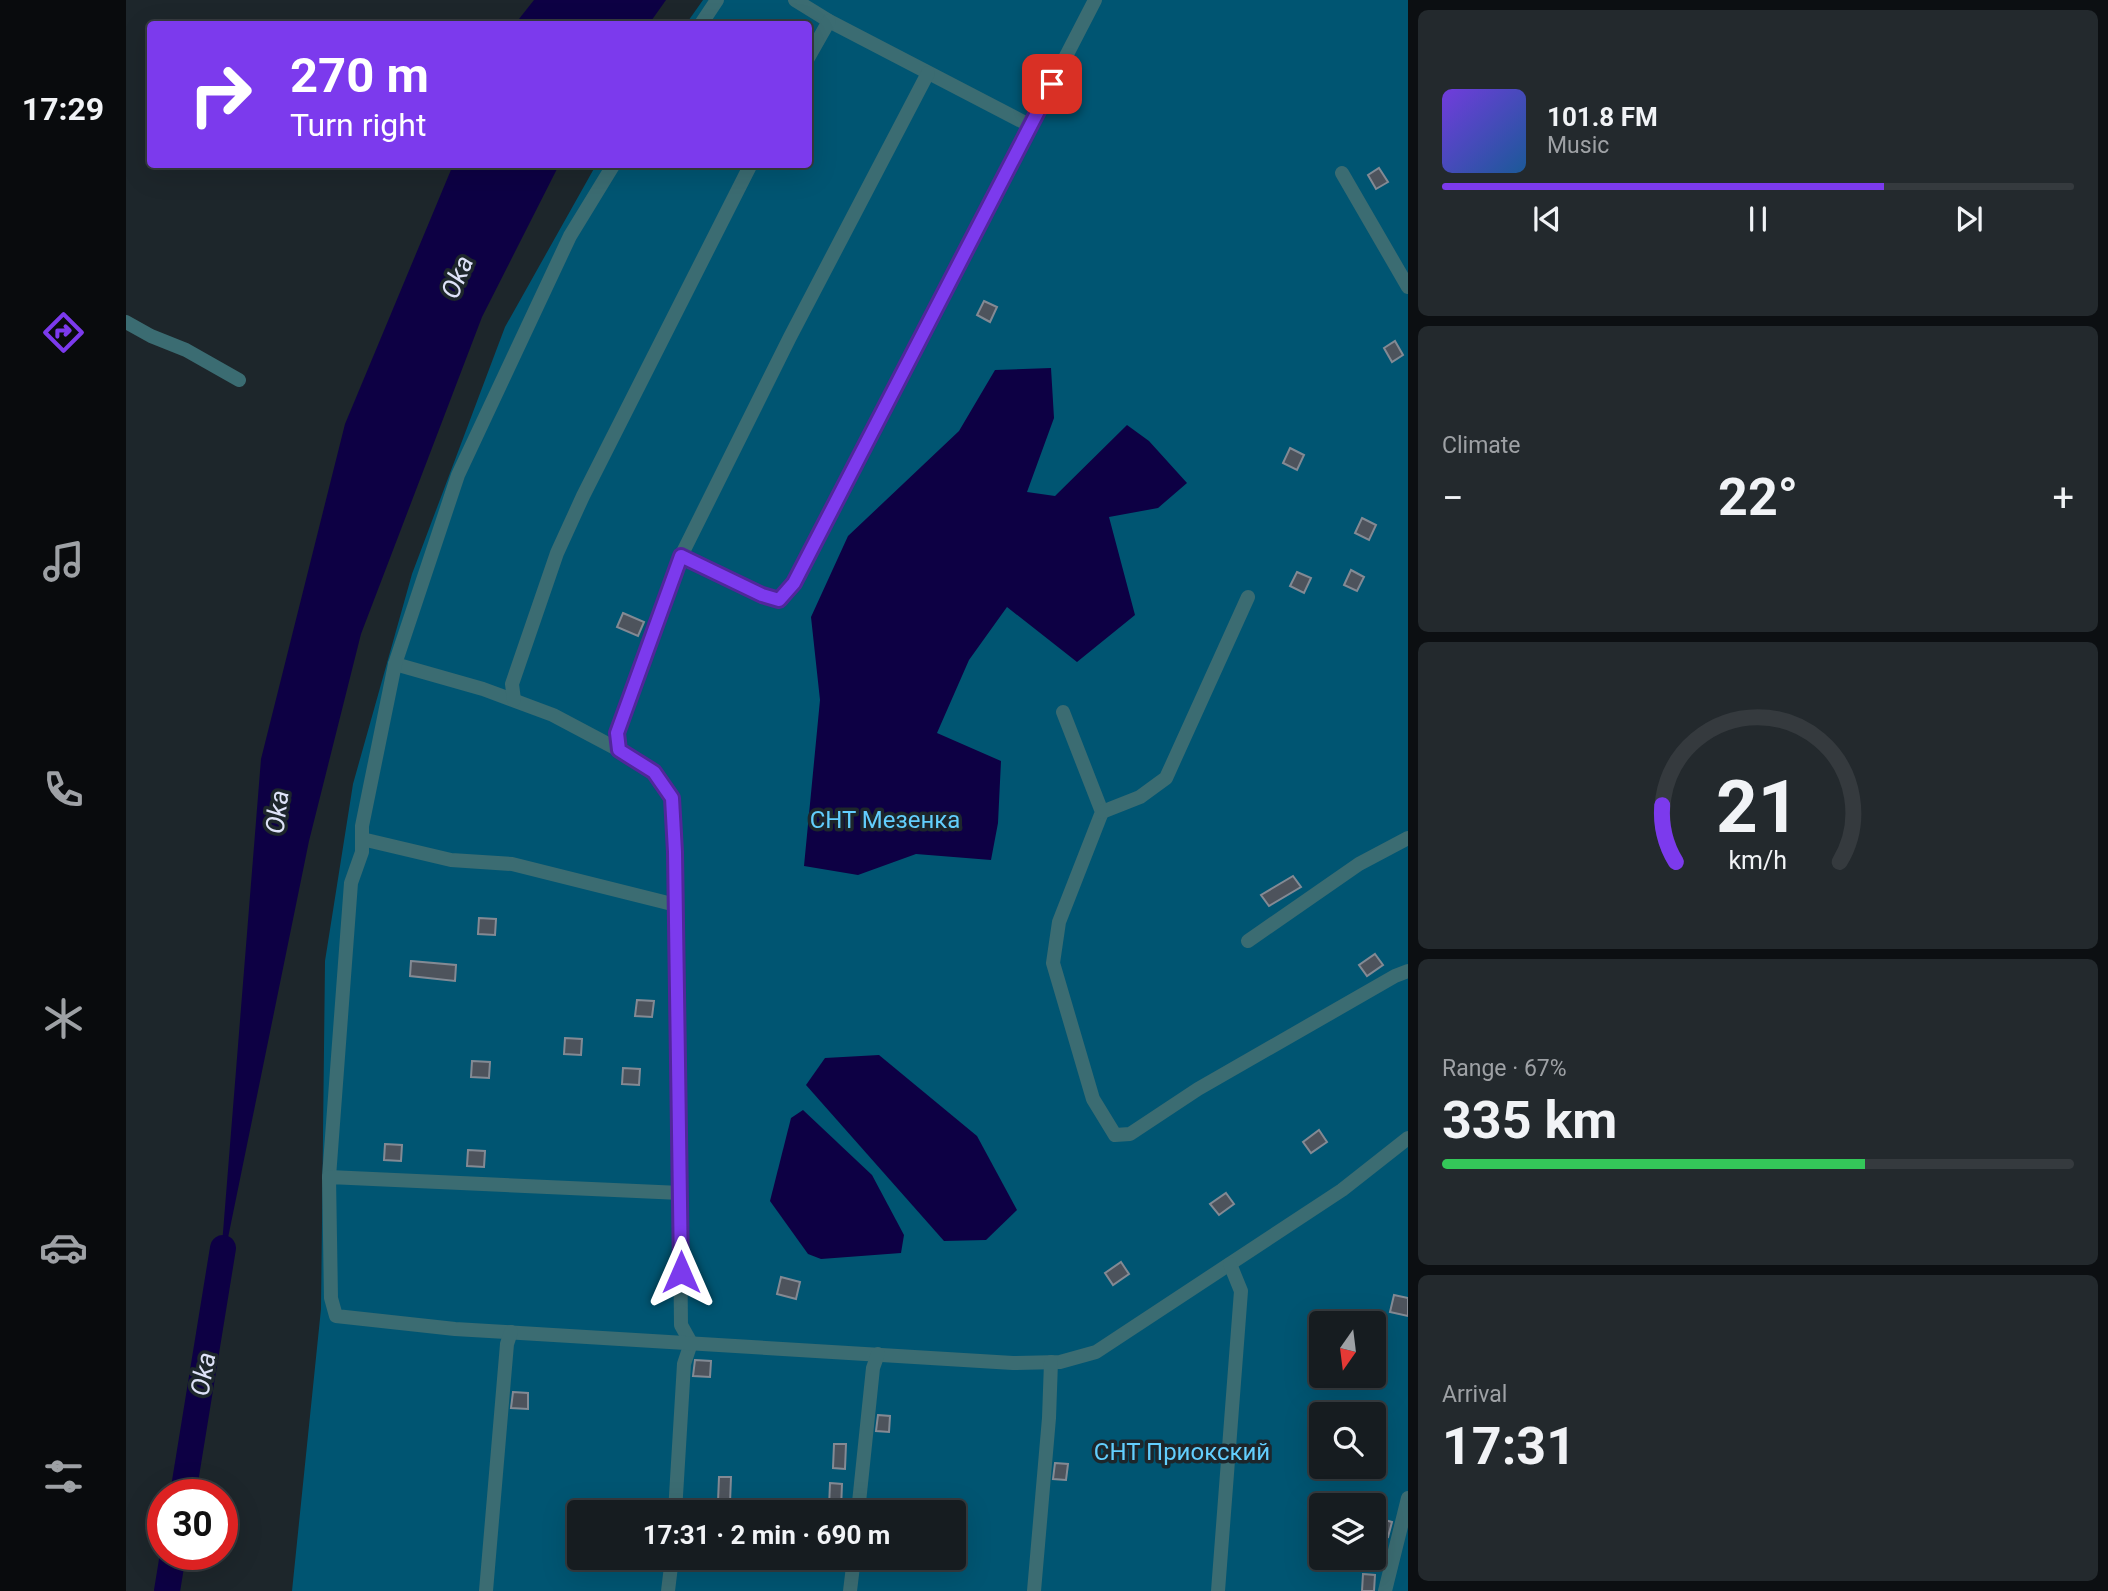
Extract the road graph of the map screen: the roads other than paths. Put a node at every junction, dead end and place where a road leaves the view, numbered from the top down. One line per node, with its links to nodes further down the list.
1 (717, 0): 4 (street)
2 (795, 0): 5 (street)
3 (1095, 0): 8 (street)
4 (703, 21)
5 (829, 21): 6 (street); 7 (street)
6 (812, 51)
7 (928, 73): 8 (street); 15 (street)
8 (1031, 126): 15 (street)
9 (612, 168): 17 (street)
10 (749, 168): 18 (street)
11 (1342, 173): 12 (street)
12 (1408, 287)
13 (126, 322): 14 (street)
14 (239, 380)
15 (681, 556): 20 (street)
16 (1248, 597): 21 (street)
17 (395, 664): 18 (street); 22 (street)
18 (514, 700): 20 (street)
19 (1063, 712): 21 (street)
20 (619, 750): 24 (street)
21 (1102, 811): 26 (street)
22 (362, 833): 24 (street); 28 (street)
23 (1408, 838): 25 (street)
24 (676, 905): 29 (street)
25 (1248, 941)
26 (1408, 971)
27 (1408, 1138): 30 (street)
28 (329, 1177): 29 (street); 31 (street)
29 (681, 1193): 32 (street)
30 (1230, 1264): 34 (street); 44 (street)
31 (511, 1332): 32 (street); 40 (street)
32 (691, 1343): 33 (street); 36 (street)
33 (878, 1354): 34 (street); 37 (street)
34 (1051, 1362): 43 (street)
35 (1408, 1498): 45 (street)
36 (676, 1500)
37 (859, 1500)
38 (671, 1570): 41 (street)
39 (853, 1570): 42 (street)
40 (486, 1591)
41 (668, 1591)
42 (850, 1591)
43 (1034, 1591)
44 (1218, 1591)
45 (1385, 1591)

